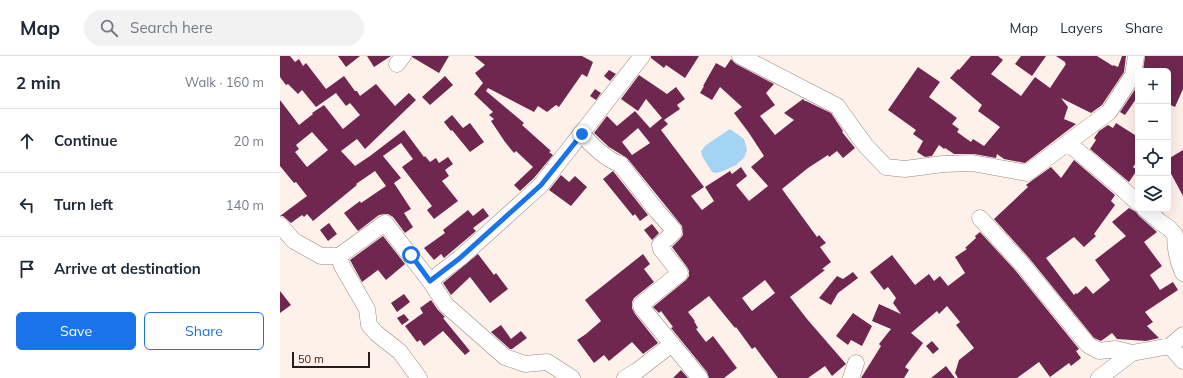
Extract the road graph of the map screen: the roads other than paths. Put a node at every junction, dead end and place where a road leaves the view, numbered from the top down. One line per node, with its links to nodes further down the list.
1 (642, 56): 4 (street)
2 (740, 56): 5 (street)
3 (1136, 56): 5 (street)
4 (582, 134): 12 (street); 14 (street)
5 (1068, 143): 6 (street)
6 (1135, 199)
7 (1148, 212): 11 (street)
8 (980, 218): 16 (street)
9 (280, 225): 10 (street)
10 (339, 256): 12 (street); 18 (street)
11 (1183, 273)
12 (430, 281): 19 (street)
13 (1183, 336): 15 (street)
14 (672, 344): 20 (street); 21 (street)
15 (1170, 346): 16 (street); 17 (street)
16 (1132, 353): 22 (street)
17 (1183, 361)
18 (419, 378)
19 (572, 378)
20 (625, 378)
21 (700, 378)
22 (1099, 378)

